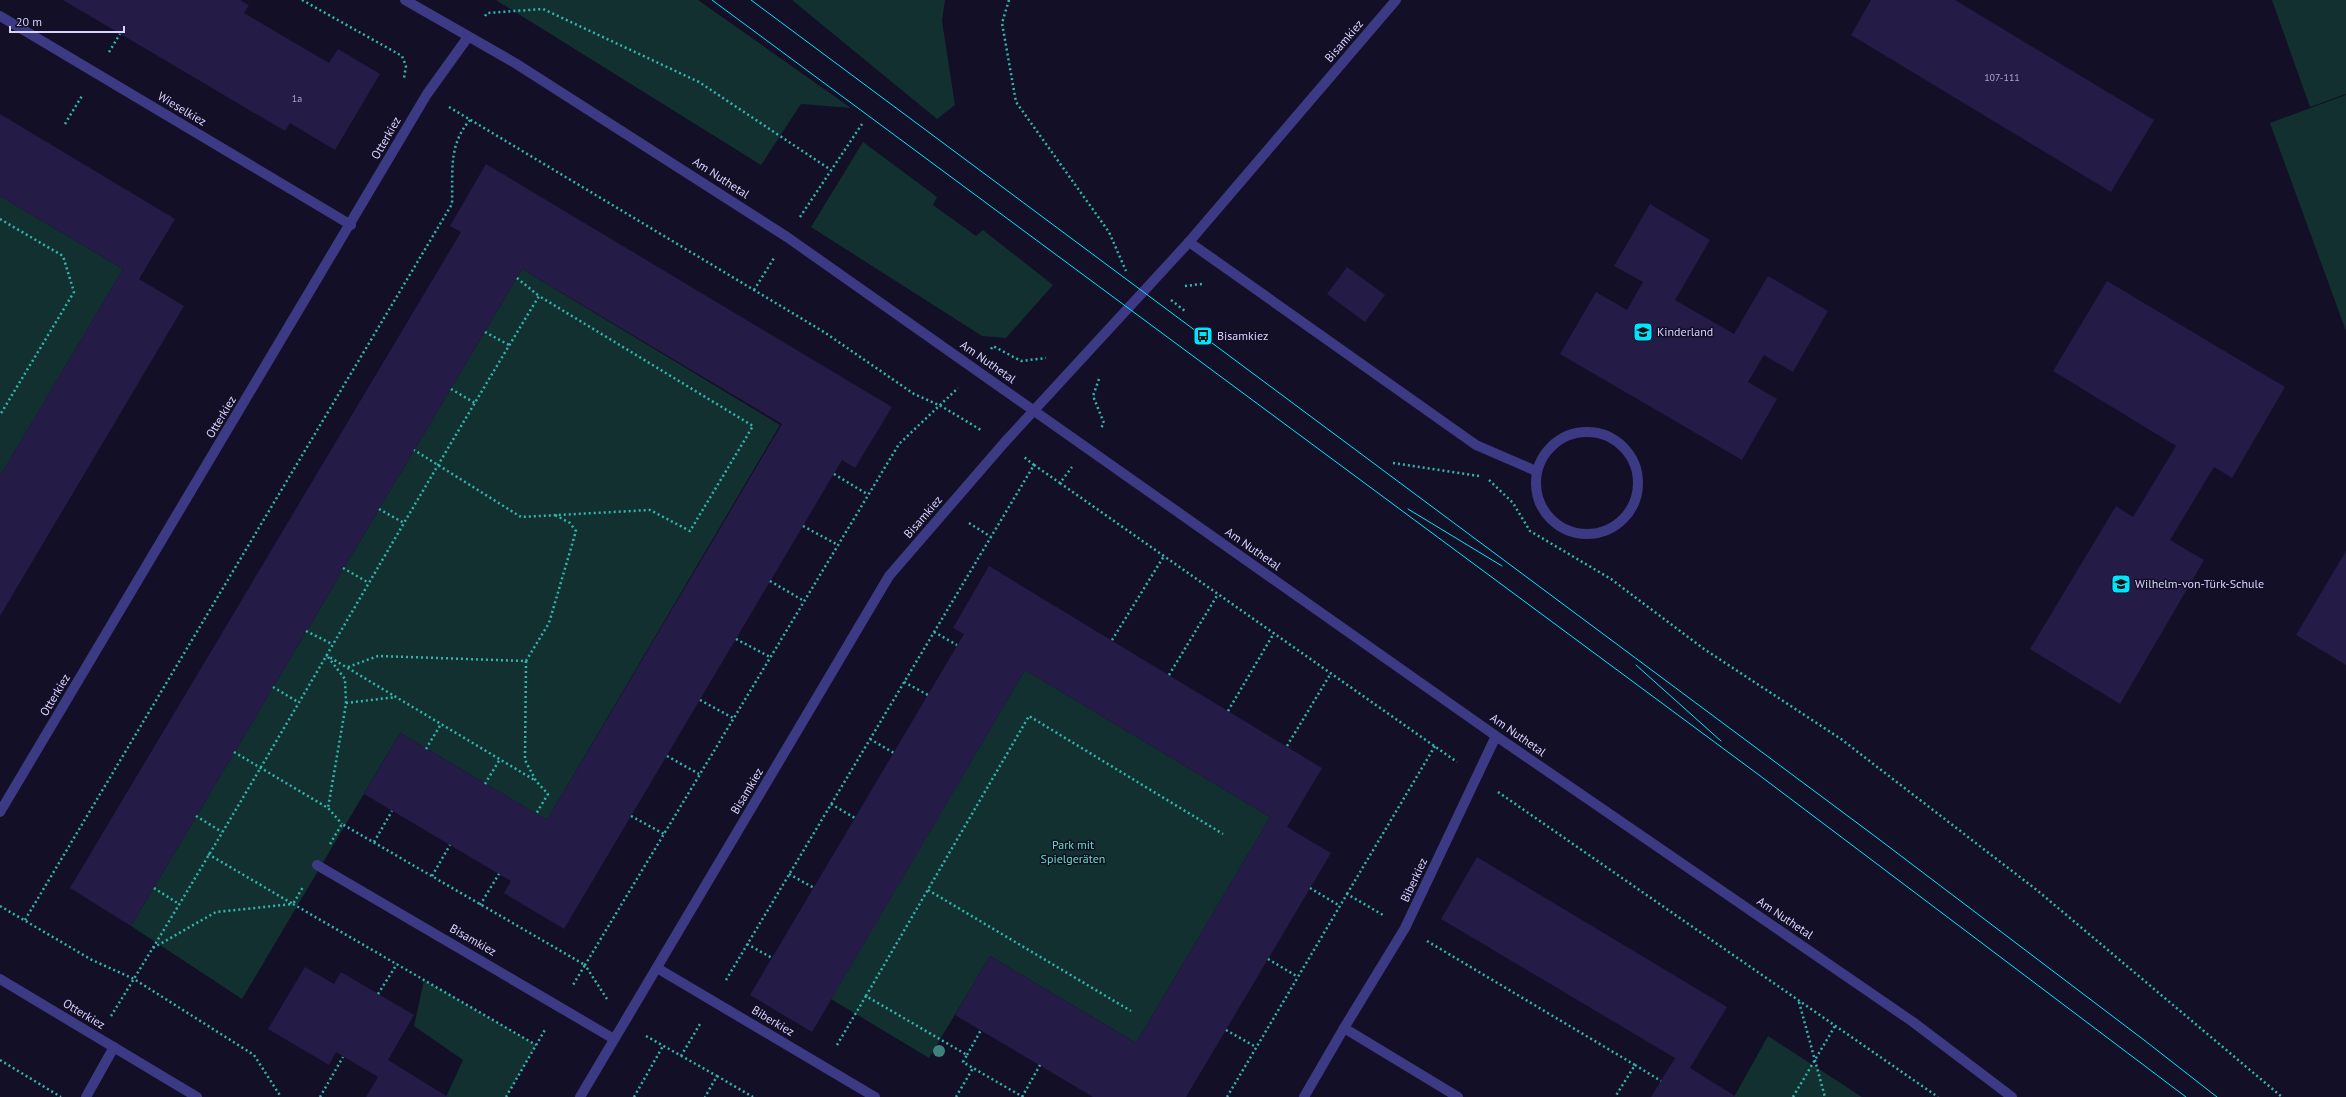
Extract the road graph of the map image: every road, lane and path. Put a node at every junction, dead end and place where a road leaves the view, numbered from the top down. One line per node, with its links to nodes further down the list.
1 (302, 0): 7 (path)
2 (405, 0): 6 (street)
3 (1009, 0): 17 (path)
4 (1396, 0): 14 (street, Bisamkiez)
5 (0, 16): 12 (street, Wieselkiez)
6 (468, 37): 7 (street, Otterkiez); 10 (path); 13 (street, Am Nuthetal)
7 (428, 94): 8 (path); 12 (street, Otterkiez)
8 (470, 120): 21 (path); 120 (path)
9 (862, 124): 10 (path)
10 (831, 170): 13 (path)
11 (0, 219): 34 (path)
12 (351, 225): 96 (street, Otterkiez)
13 (787, 237): 21 (path); 28 (street, Am Nuthetal)
14 (1189, 242): 16 (street, Bisamkiez); 41 (street)
15 (1130, 266): 17 (path)
16 (1163, 270): 20 (path); 33 (street, Bisamkiez)
17 (1126, 271): 18 (path)
18 (1122, 276)
19 (517, 278): 22 (path)
20 (1208, 283)
21 (754, 290): 32 (path)
22 (539, 296): 26 (path); 47 (path)
23 (1166, 303): 24 (path)
24 (1185, 311)
25 (485, 332): 26 (path)
26 (509, 345): 31 (path)
27 (1050, 357): 28 (path)
28 (977, 370): 32 (path); 33 (street, Am Nuthetal)
29 (1100, 376): 36 (path)
30 (451, 389): 31 (path)
31 (475, 403): 39 (path)
32 (941, 406): 35 (path); 45 (path)
33 (1034, 411): 35 (street, Bisamkiez); 36 (street, Am Nuthetal)
34 (0, 415)
35 (1004, 443): 40 (path); 127 (street, Bisamkiez)
36 (1086, 447): 40 (path); 80 (street, Am Nuthetal)
37 (414, 450): 39 (path)
38 (1393, 463): 44 (path)
39 (439, 464): 47 (path); 48 (path)
40 (1034, 465): 58 (path)
41 (1536, 470): 41 (street)
42 (1479, 472): 44 (path)
43 (834, 474): 45 (path)
44 (1485, 477): 180 (path)
45 (867, 494): 50 (path)
46 (379, 509): 48 (path)
47 (554, 515): 66 (path)
48 (404, 523): 54 (path)
49 (803, 526): 50 (path)
50 (838, 545): 56 (path)
51 (1164, 556): 61 (path)
52 (344, 568): 54 (path)
53 (770, 581): 56 (path)
54 (369, 583): 62 (path)
55 (1218, 594): 69 (path)
56 (804, 601): 65 (path)
57 (306, 631): 62 (path)
58 (934, 632): 63 (path); 70 (path)
59 (1274, 633): 77 (path)
60 (736, 639): 65 (path)
61 (1112, 640)
62 (332, 644): 64 (path)
63 (957, 646)
64 (326, 655): 67 (path); 75 (path); 76 (path)
65 (770, 657): 78 (path)
66 (526, 661): 67 (path); 91 (path)
67 (348, 667): 73 (path)
68 (1331, 673): 82 (path)
69 (1169, 675)
70 (904, 682): 72 (path); 81 (path)
71 (273, 687): 75 (path)
72 (928, 695)
73 (397, 697): 76 (path); 79 (path)
74 (700, 700): 78 (path)
75 (298, 702): 89 (path)
76 (346, 703): 94 (path)
77 (1228, 710)
78 (733, 718): 90 (path)
79 (441, 724): 84 (path); 88 (path)
80 (1496, 736): 121 (street, Biberkiez); 179 (street, Am Nuthetal)
81 (870, 739): 86 (path); 93 (path)
82 (1287, 746)
83 (1435, 746): 115 (path)
84 (426, 749)
85 (234, 752): 89 (path)
86 (894, 753)
87 (667, 756): 90 (path)
88 (500, 759): 91 (path); 92 (path)
89 (260, 767): 94 (path); 102 (path)
90 (700, 774): 103 (path)
91 (536, 781): 97 (path)
92 (484, 784)
93 (831, 804): 100 (path); 109 (path)
94 (328, 808): 101 (path)
95 (392, 811): 105 (path)
96 (0, 812)
97 (536, 814)
98 (196, 816): 102 (path)
99 (631, 816): 103 (path)
100 (855, 818)
101 (342, 824)
102 (222, 832): 116 (path)
103 (664, 834): 138 (path)
104 (1223, 834): 114 (path)
105 (374, 842)
106 (450, 845): 110 (path)
107 (317, 865): 136 (street, Bisamkiez)
108 (499, 874): 117 (path)
109 (789, 874): 112 (path); 122 (path)
110 (432, 876)
111 (154, 888): 116 (path)
112 (814, 888)
113 (1310, 888): 119 (path)
114 (928, 890): 133 (path); 137 (path)
115 (1347, 894): 119 (path); 121 (path)
116 (179, 904): 123 (path)
117 (480, 905)
118 (0, 906): 120 (path)
119 (1340, 906): 128 (path)
120 (25, 920): 130 (path)
121 (1406, 928): 140 (street, Biberkiez); 156 (path)
122 (747, 944): 124 (path); 131 (path)
123 (152, 948): 126 (path); 130 (path)
124 (772, 958)
125 (1268, 960): 128 (path)
126 (397, 964): 132 (path); 145 (path)
127 (657, 968): 134 (street, Biberkiez); 138 (street, Bisamkiez)
128 (1298, 977): 148 (path)
129 (0, 979): 143 (street, Otterkiez)
130 (134, 979): 143 (path); 163 (path)
131 (731, 986)
132 (378, 994)
133 (866, 996): 149 (path); 150 (path)
134 (713, 1001): 151 (path); 170 (street, Biberkiez)
135 (1799, 1001): 153 (path)
136 (560, 1006): 144 (street, Bisamkiez); 145 (path)
137 (1130, 1011)
138 (624, 1024): 144 (street, Bisamkiez); 146 (path)
139 (1835, 1026): 153 (path)
140 (1344, 1028): 174 (street, Biberkiez); 175 (street)
141 (981, 1030): 150 (path)
142 (1226, 1030): 148 (path)
143 (98, 1038): 147 (street, Otterkiez)
144 (614, 1039): 166 (street, Bisamkiez)
145 (536, 1045): 165 (path)
146 (663, 1046): 151 (path); 167 (path)
147 (114, 1047): 161 (street); 162 (street, Otterkiez)
148 (1256, 1047): 173 (path)
149 (834, 1049)
150 (967, 1055): 157 (path)
151 (681, 1056): 158 (path)
152 (343, 1057): 164 (path)
153 (1815, 1059): 177 (path); 178 (path)
154 (0, 1060): 160 (path)
155 (1040, 1065): 172 (path)
156 (1635, 1065): 159 (path); 176 (path)
157 (973, 1068): 171 (path); 172 (path)
158 (717, 1076): 168 (path); 169 (path)
159 (1661, 1081)
160 (62, 1097)
161 (86, 1097)
162 (197, 1097)
163 (281, 1097)
164 (320, 1097)
165 (506, 1097)
166 (580, 1097)
167 (634, 1097)
168 (705, 1097)
169 (753, 1097)
170 (875, 1097)
171 (956, 1097)
172 (1022, 1097)
173 (1227, 1097)
174 (1304, 1097)
175 (1458, 1097)
176 (1615, 1097)
177 (1793, 1097)
178 (1825, 1097)
179 (2012, 1097)
180 (2282, 1097)

